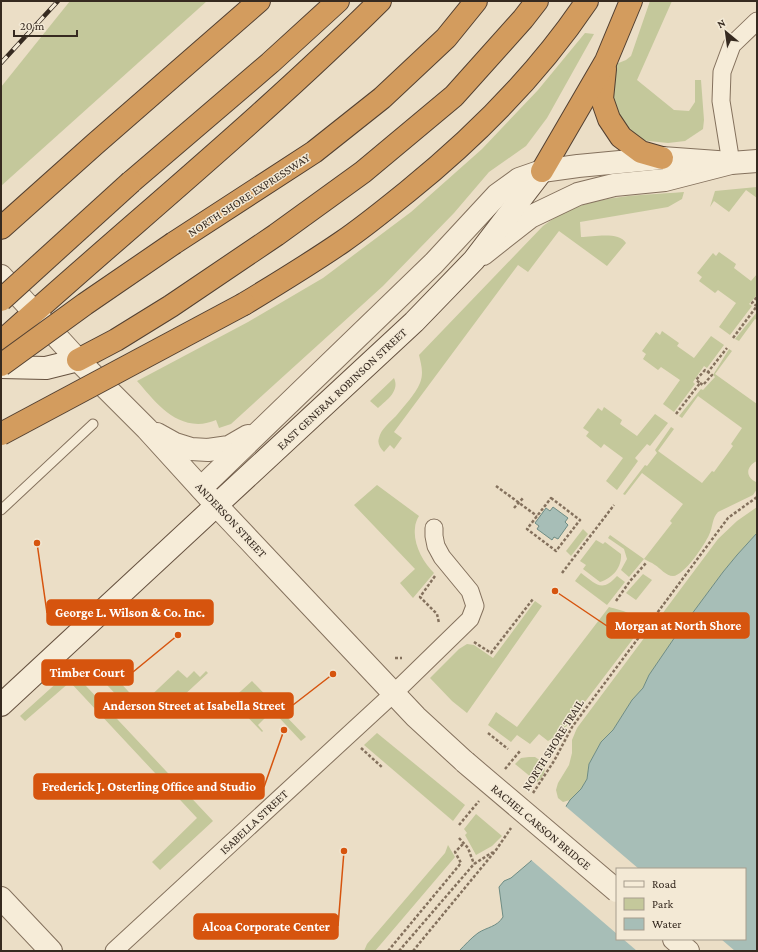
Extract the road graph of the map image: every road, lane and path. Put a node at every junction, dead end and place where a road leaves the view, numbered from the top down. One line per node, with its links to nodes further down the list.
1 (252, 1): 10 (highway)
2 (258, 1): 10 (highway)
3 (338, 1): 20 (highway, bridge)
4 (380, 1): 22 (highway)
5 (476, 1): 27 (highway, NORTH SHORE EXPRESSWAY, bridge)
6 (537, 1): 26 (highway)
7 (587, 1): 34 (highway, bridge)
8 (631, 1): 11 (highway)
9 (757, 21): 14 (street)
10 (234, 22): 16 (highway)
11 (606, 61): 12 (highway); 15 (highway)
12 (662, 158): 14 (street, EAST GENERAL ROBINSON STREET); 15 (street, EAST GENERAL ROBINSON STREET)
13 (757, 161): 14 (street)
14 (731, 163): 17 (street, EAST GENERAL ROBINSON STREET)
15 (542, 171): 17 (street); 32 (street, EAST GENERAL ROBINSON STREET)
16 (1, 228)
17 (474, 260): 41 (street, EAST GENERAL ROBINSON STREET)
18 (1, 276): 22 (street, ANDERSON STREET)
19 (757, 297): 21 (path)
20 (1, 300)
21 (757, 306): 23 (path)
22 (35, 312): 24 (highway); 26 (street, ANDERSON STREET)
23 (734, 338)
24 (1, 342)
25 (727, 348): 28 (path)
26 (78, 360): 27 (street); 33 (street, ANDERSON STREET)
27 (1, 366)
28 (708, 372): 29 (path); 29 (path)
29 (700, 383): 30 (path)
30 (676, 414)
31 (93, 424): 43 (lane)
32 (267, 425): 33 (street); 36 (street, EAST GENERAL ROBINSON STREET)
33 (147, 429): 36 (street, ANDERSON STREET)
34 (1, 434)
35 (496, 486): 39 (path)
36 (201, 488): 41 (street, ANDERSON STREET)
37 (757, 497): 62 (path, NORTH SHORE TRAIL)
38 (523, 498): 39 (path)
39 (520, 502): 42 (path); 44 (path)
40 (614, 505): 48 (path)
41 (217, 506): 55 (street, ANDERSON STREET); 56 (street, EAST GENERAL ROBINSON STREET)
42 (514, 508)
43 (1, 510)
44 (538, 516): 44 (path)
45 (434, 528): 55 (street, ISABELLA STREET)
46 (646, 563): 50 (path)
47 (437, 573): 51 (path)
48 (562, 573)
49 (533, 599): 52 (path)
50 (616, 601)
51 (439, 627)
52 (467, 641)
53 (395, 658): 54 (path)
54 (404, 658)
55 (394, 693): 60 (street, ANDERSON STREET); 72 (street, ISABELLA STREET)
56 (1, 705)
57 (488, 733): 59 (path)
58 (356, 744): 61 (path)
59 (508, 749)
60 (464, 762): 68 (street, RACHEL CARSON BRIDGE, bridge)
61 (383, 768)
62 (529, 799)
63 (513, 824): 66 (path)
64 (459, 838): 65 (path)
65 (464, 843): 67 (path); 73 (path)
66 (496, 850): 67 (path); 75 (path)
67 (474, 864): 74 (path)
68 (616, 890)
69 (1, 898): 71 (street)
70 (675, 940): 76 (street)
71 (51, 951)
72 (114, 951)
73 (388, 951)
74 (399, 951)
75 (413, 951)
76 (688, 951)

